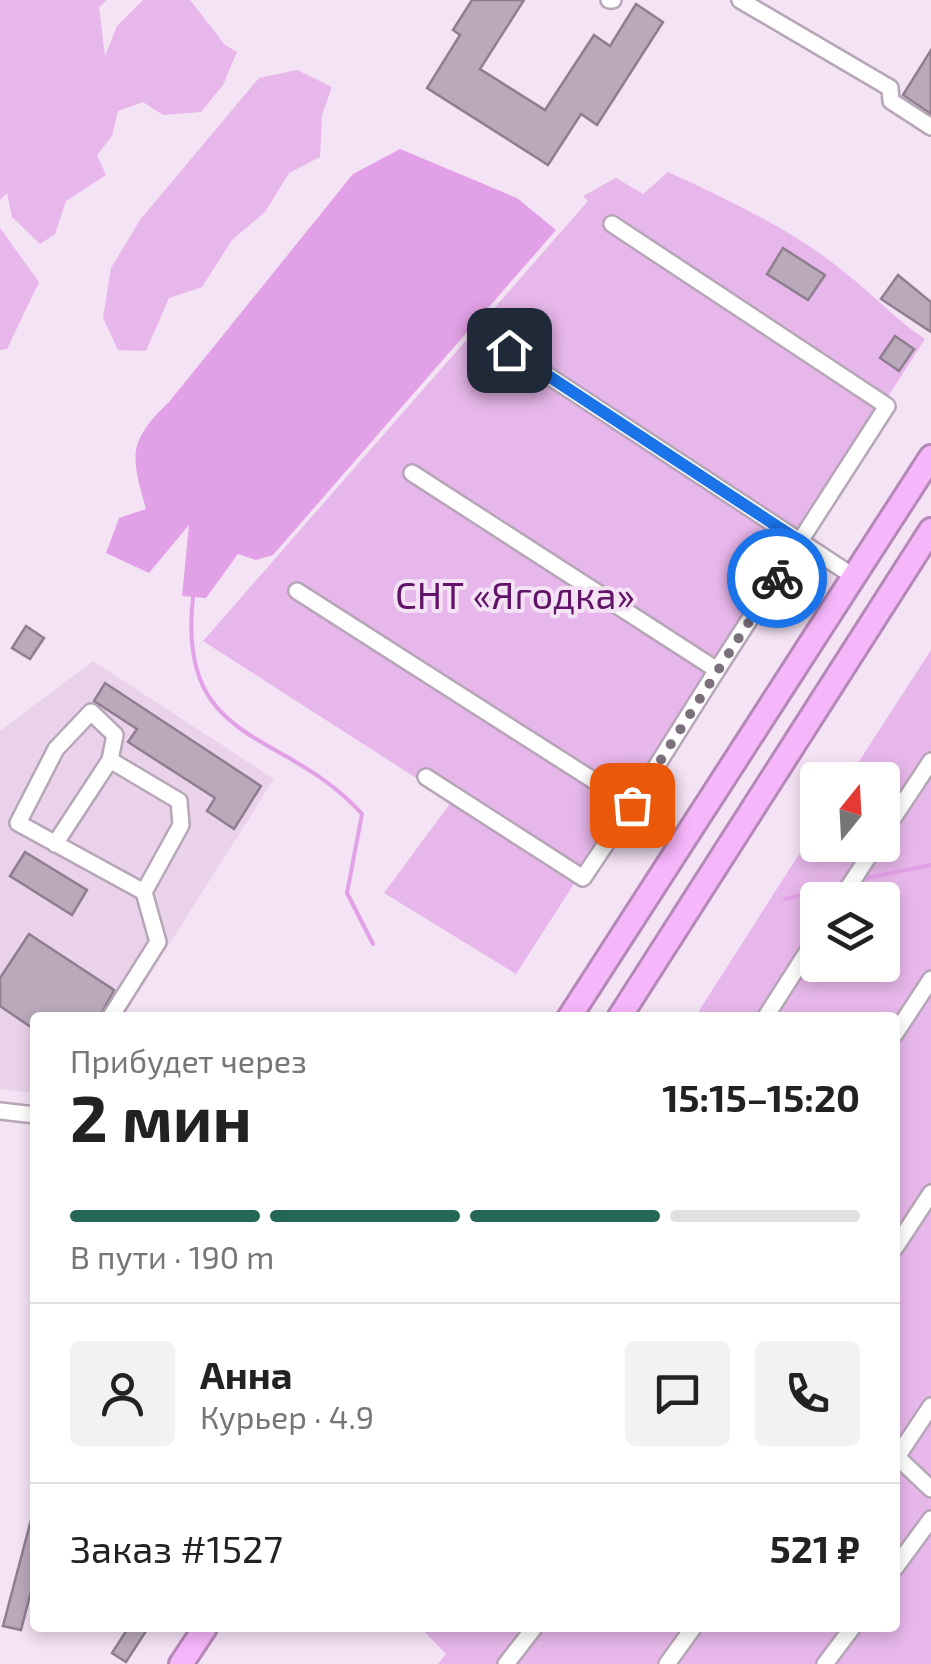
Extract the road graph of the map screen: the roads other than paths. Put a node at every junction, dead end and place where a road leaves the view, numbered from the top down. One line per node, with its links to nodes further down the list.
1 (740, 0): 2 (street)
2 (931, 127)
3 (612, 224): 8 (street)
4 (509, 350): 8 (street)
5 (931, 457): 9 (highway)
6 (412, 473): 11 (street)
7 (931, 530): 23 (highway)
8 (801, 542): 9 (street); 11 (street)
9 (852, 576): 22 (highway)
10 (298, 591): 15 (street)
11 (718, 670): 15 (street)
12 (110, 760): 17 (street); 17 (street); 18 (street)
13 (931, 761): 16 (street)
14 (426, 777): 15 (street)
15 (632, 805)
16 (900, 808)
17 (55, 844): 18 (street)
18 (144, 892): 21 (street)
19 (800, 963): 24 (street)
20 (931, 979): 25 (street)
21 (114, 1012)
22 (573, 1012)
23 (623, 1012)
24 (768, 1012)
25 (900, 1026)
26 (0, 1111): 27 (street)
27 (30, 1115)
28 (931, 1192): 29 (street)
29 (900, 1240)
30 (931, 1406): 31 (street)
31 (900, 1450)
32 (900, 1460): 33 (street)
33 (931, 1489)
34 (931, 1519): 35 (street)
35 (900, 1561)
36 (203, 1632): 40 (highway)
37 (531, 1632): 41 (street)
38 (689, 1632): 42 (street)
39 (849, 1632): 43 (street)
40 (181, 1664)
41 (506, 1664)
42 (667, 1664)
43 (825, 1664)

